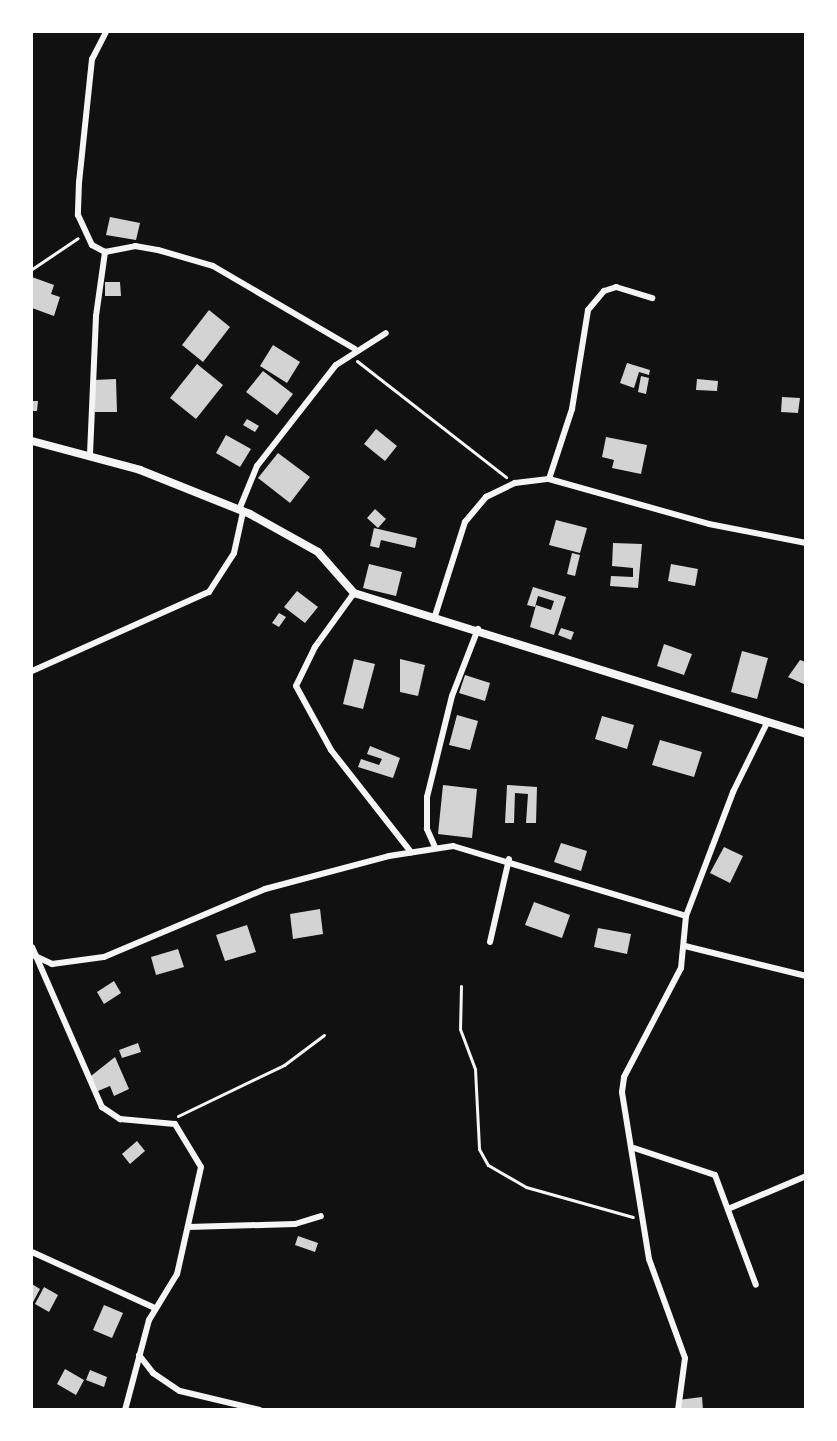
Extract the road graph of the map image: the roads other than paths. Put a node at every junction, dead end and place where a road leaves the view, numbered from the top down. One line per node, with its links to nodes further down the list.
1 (106, 32): 2 (street)
2 (105, 252): 5 (street); 7 (street)
3 (652, 298): 8 (street)
4 (386, 333): 5 (street)
5 (355, 349): 9 (street)
6 (32, 441): 7 (street)
7 (90, 454): 9 (street)
8 (549, 479): 10 (street); 12 (street)
9 (241, 511): 11 (street); 14 (street)
10 (806, 543)
11 (354, 593): 12 (street); 18 (street)
12 (434, 619): 13 (street)
13 (479, 628): 15 (street); 17 (street)
14 (32, 672)
15 (766, 725): 16 (street); 20 (street)
16 (806, 734)
17 (435, 847): 18 (street); 19 (street)
18 (411, 852): 24 (street)
19 (510, 859): 20 (street); 21 (street)
20 (687, 916): 22 (street)
21 (490, 942)
22 (685, 946): 25 (street); 26 (street)
23 (32, 947): 24 (street)
24 (35, 956): 30 (street)
25 (806, 976)
26 (634, 1148): 28 (street); 37 (street)
27 (806, 1176): 28 (street)
28 (728, 1209): 32 (street)
29 (321, 1216): 30 (street)
30 (188, 1227): 33 (street)
31 (32, 1252): 33 (street)
32 (756, 1285)
33 (155, 1308): 34 (street)
34 (139, 1355): 35 (street); 36 (street)
35 (125, 1410)
36 (260, 1410)
37 (678, 1410)

